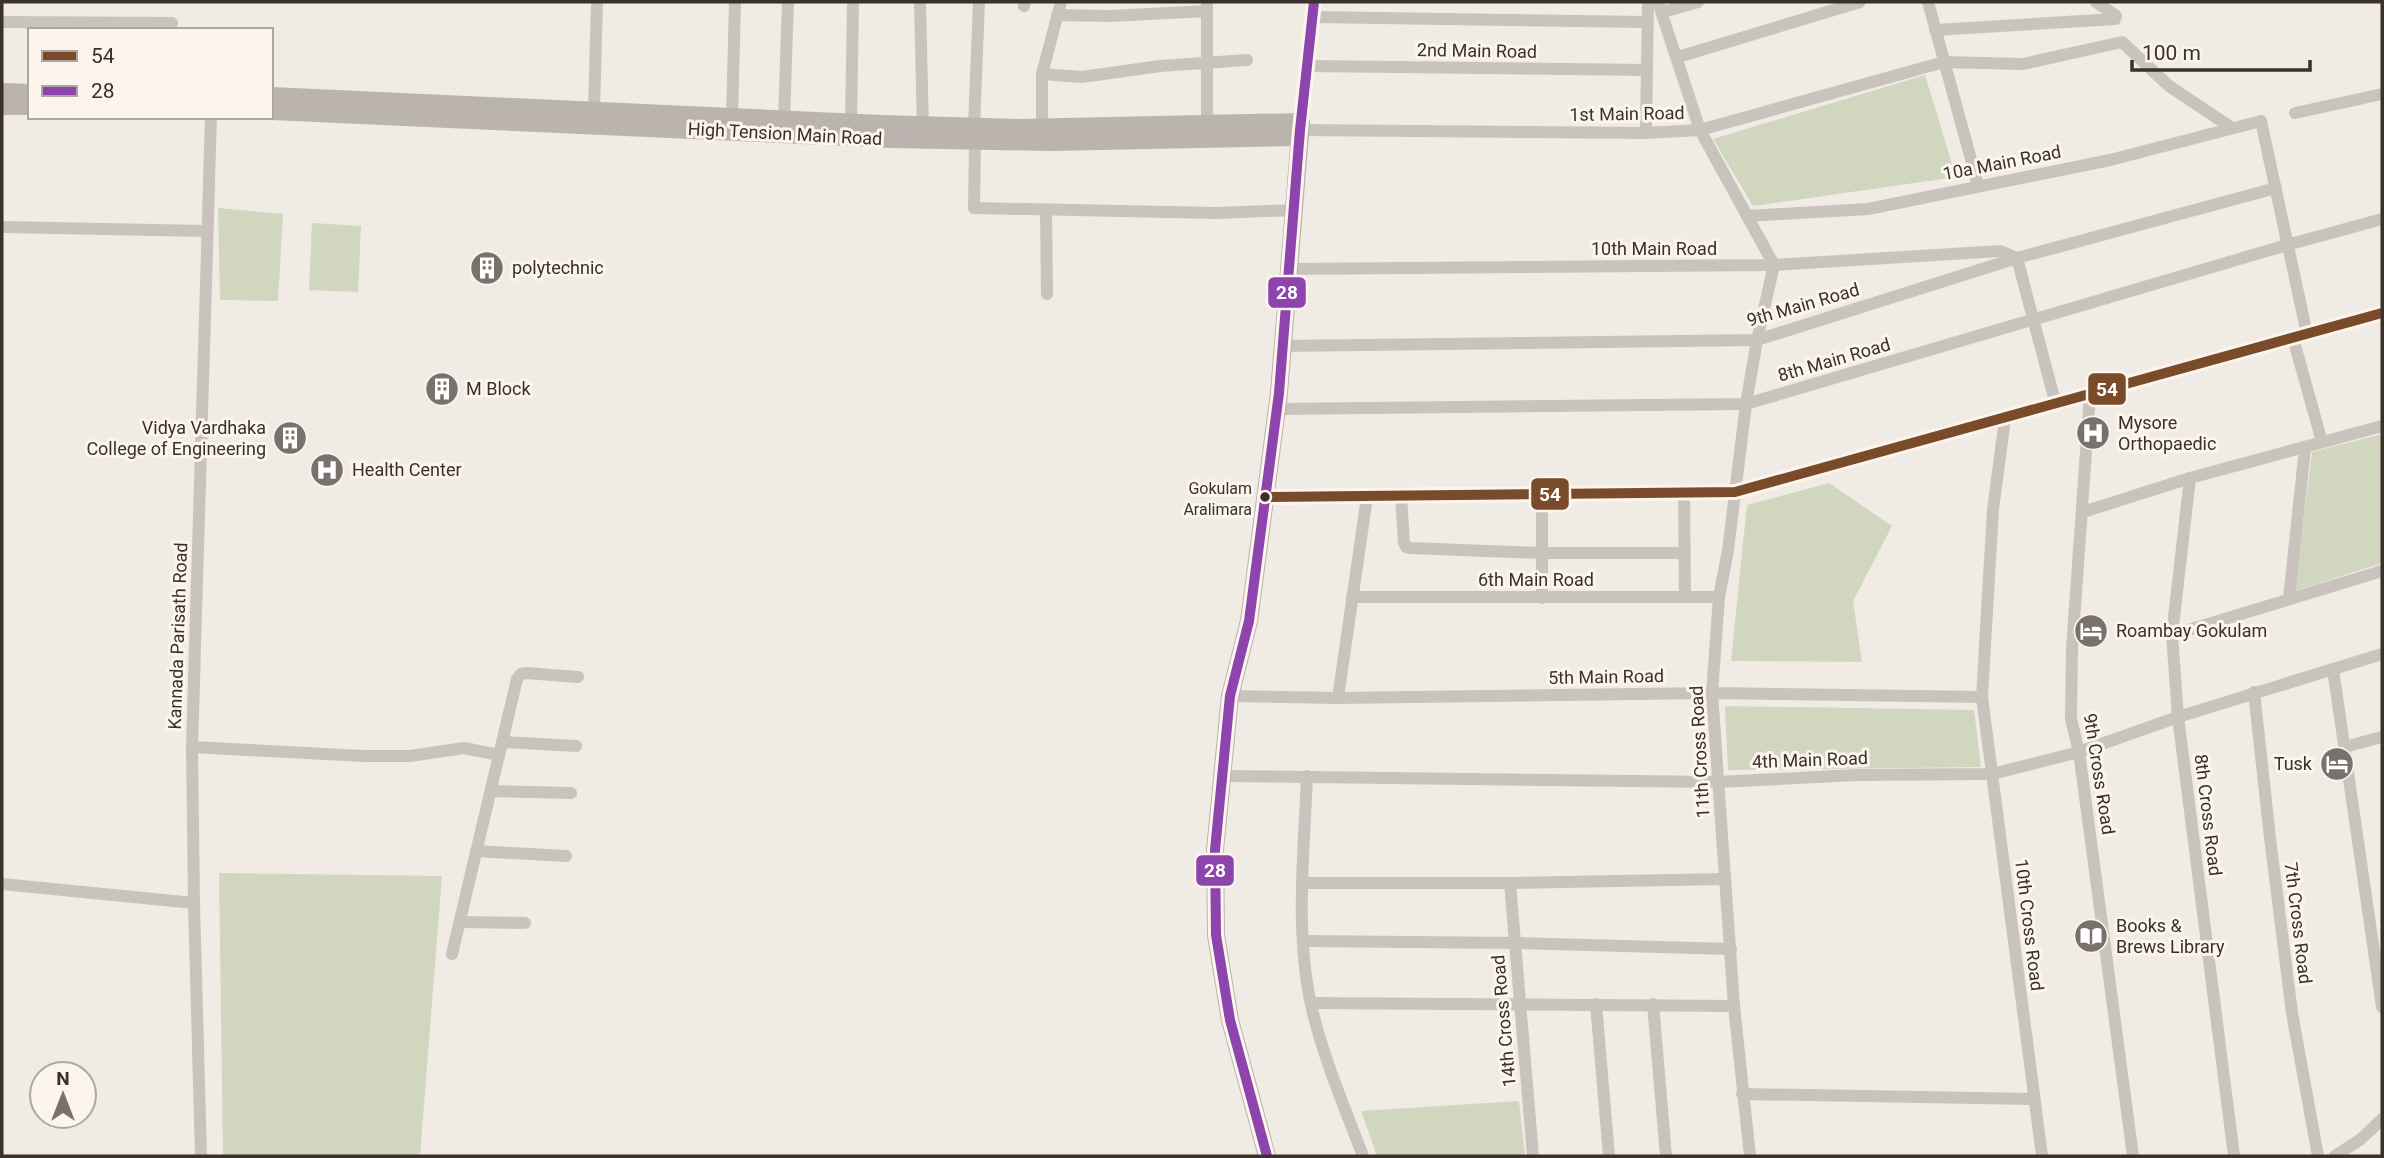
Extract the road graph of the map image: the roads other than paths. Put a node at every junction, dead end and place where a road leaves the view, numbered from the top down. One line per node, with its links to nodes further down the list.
1 (597, 2): 35 (street)
2 (735, 2): 37 (street)
3 (788, 2): 39 (street)
4 (853, 2): 40 (street)
5 (920, 2): 45 (street)
6 (979, 2): 47 (street)
7 (1648, 2): 18 (street)
8 (1698, 2): 13 (street)
9 (1860, 2): 21 (street)
10 (1928, 2): 20 (street)
11 (2096, 2): 20 (street)
12 (1207, 6): 14 (street); 24 (street)
13 (1660, 7): 19 (street)
14 (1059, 8): 27 (street)
15 (1313, 9): 18 (street); 25 (street)
16 (2, 22): 17 (street)
17 (172, 23)
18 (1646, 27): 19 (street); 26 (street)
19 (1668, 29): 21 (street)
20 (1936, 30): 23 (street)
21 (1678, 57): 44 (street)
22 (1247, 60): 24 (street)
23 (1944, 62): 42 (street, 1st Main Road); 44 (street, 1st Main Road); 49 (street)
24 (1208, 63): 27 (street); 41 (street)
25 (1307, 66): 26 (street, 2nd Main Road); 43 (street)
26 (1647, 70): 46 (street)
27 (1042, 74): 48 (street)
28 (2, 92): 29 (main road)
29 (28, 93)
30 (2382, 94): 36 (street)
31 (273, 96): 35 (main road)
32 (2, 106): 33 (main road)
33 (28, 106)
34 (273, 111): 45 (main road, High Tension Main Road)
35 (594, 111): 37 (main road)
36 (2295, 113)
37 (732, 118): 39 (main road)
38 (211, 119): 56 (street, Kannada Parisath Road)
39 (784, 120): 40 (main road)
40 (851, 123): 45 (main road)
41 (1207, 125): 43 (main road); 48 (main road)
42 (2232, 128): 49 (street, 10a Main Road); 50 (street, 10a Main Road)
43 (1300, 130): 46 (street, 1st Main Road); 48 (main road, High Tension Main Road); 52 (main road)
44 (1700, 130): 46 (street, 1st Main Road); 53 (street)
45 (923, 133): 47 (main road, High Tension Main Road)
46 (1646, 133)
47 (974, 134): 48 (main road, High Tension Main Road); 51 (street)
48 (1042, 134)
49 (1978, 185): 53 (street, 10a Main Road)
50 (2276, 188): 57 (street); 58 (street, 9th Main Road)
51 (1046, 210): 52 (street); 61 (street)
52 (1294, 211): 60 (main road)
53 (1747, 216): 59 (street)
54 (2382, 219): 57 (street, 8th Main Road)
55 (2, 227): 56 (street)
56 (206, 231): 103 (street, Kannada Parisath Road)
57 (2287, 245): 63 (street, 8th Main Road); 64 (street)
58 (2017, 258): 59 (street, 10th Main Road); 63 (street); 66 (street, 9th Main Road)
59 (1774, 265): 60 (street, 10th Main Road); 66 (street, 11th Cross Road)
60 (1289, 269): 67 (main road)
61 (1046, 294)
62 (2382, 313): 64 (street)
63 (2033, 320): 69 (street, 8th Main Road); 70 (street)
64 (2307, 334): 65 (street)
65 (2293, 338): 68 (street); 74 (street)
66 (1757, 340): 67 (street, 9th Main Road); 69 (street, 11th Cross Road)
67 (1282, 346): 71 (main road)
68 (2090, 395): 70 (street); 83 (street, 9th Cross Road)
69 (1746, 404): 71 (street, 8th Main Road); 77 (street, 11th Cross Road)
70 (2056, 405): 72 (street)
71 (1277, 409): 82 (main road)
72 (2005, 419): 77 (street); 99 (street, 10th Cross Road)
73 (2382, 426): 74 (street)
74 (2322, 442): 75 (street)
75 (2305, 448): 76 (street); 91 (street)
76 (2190, 478): 83 (street); 92 (street, 8th Cross Road)
77 (1735, 492): 78 (street); 90 (street, 11th Cross Road)
78 (1684, 493): 79 (street); 84 (street)
79 (1542, 495): 81 (street); 85 (street)
80 (1367, 496): 81 (street); 82 (street); 87 (street)
81 (1401, 496): 85 (street)
82 (1265, 497): 98 (main road)
83 (2083, 512): 107 (street, 9th Cross Road)
84 (1685, 552): 85 (street); 89 (street)
85 (1542, 553): 88 (street)
86 (2382, 571): 91 (street)
87 (1352, 597): 88 (street, 6th Main Road); 100 (street)
88 (1542, 597): 89 (street, 6th Main Road)
89 (1685, 597): 90 (street, 6th Main Road)
90 (1719, 597): 97 (street, 11th Cross Road)
91 (2288, 599): 92 (street)
92 (2172, 635): 101 (street, 8th Cross Road)
93 (2382, 654): 94 (street, 4th Main Road)
94 (2333, 668): 96 (street, 4th Main Road); 105 (street)
95 (578, 677): 106 (street)
96 (2254, 692): 101 (street, 4th Main Road); 146 (street, 7th Cross Road)
97 (1712, 693): 99 (street, 5th Main Road); 100 (street, 5th Main Road); 111 (street, 11th Cross Road)
98 (1230, 696): 100 (street, 5th Main Road); 109 (main road)
99 (1982, 697): 108 (street, 10th Cross Road)
100 (1338, 698)
101 (2178, 717): 107 (street, 4th Main Road); 145 (street, 8th Cross Road)
102 (2382, 737): 105 (street)
103 (192, 747): 106 (street); 120 (street, Kannada Parisath Road)
104 (576, 747): 106 (street)
105 (2344, 747): 132 (street)
106 (500, 749): 112 (street)
107 (2079, 752): 108 (street, 4th Main Road); 144 (street, 9th Cross Road)
108 (1992, 774): 111 (street, 4th Main Road); 134 (street, 10th Cross Road)
109 (1222, 776): 110 (street, 4th Main Road); 137 (main road)
110 (1307, 776): 111 (street, 4th Main Road); 117 (street)
111 (1718, 782): 116 (street, 11th Cross Road)
112 (491, 791): 113 (street); 114 (street)
113 (571, 793)
114 (477, 851): 115 (street); 121 (street)
115 (566, 856)
116 (1725, 879): 118 (street); 125 (street, 11th Cross Road)
117 (1302, 883): 118 (street); 123 (street)
118 (1510, 883): 124 (street, 14th Cross Road)
119 (2, 884): 120 (street)
120 (194, 903): 136 (street, Kannada Parisath Road)
121 (460, 922): 122 (street); 126 (street)
122 (525, 923)
123 (1303, 941): 124 (street); 127 (street)
124 (1515, 943): 125 (street); 128 (street, 14th Cross Road)
125 (1731, 950): 131 (street, 11th Cross Road)
126 (452, 954)
127 (1311, 1003): 128 (street); 138 (street)
128 (1520, 1004): 129 (street); 139 (street, 14th Cross Road)
129 (1596, 1004): 130 (street); 140 (street)
130 (1653, 1004): 131 (street); 141 (street)
131 (1734, 1006): 133 (street, 11th Cross Road)
132 (2382, 1007)
133 (1742, 1094): 134 (street); 142 (street, 11th Cross Road)
134 (2033, 1099): 143 (street, 10th Cross Road)
135 (2382, 1119): 147 (street)
136 (201, 1156)
137 (1267, 1156)
138 (1363, 1156)
139 (1533, 1156)
140 (1609, 1156)
141 (1667, 1156)
142 (1750, 1156)
143 (2042, 1156)
144 (2133, 1156)
145 (2234, 1156)
146 (2318, 1156)
147 (2336, 1156)

